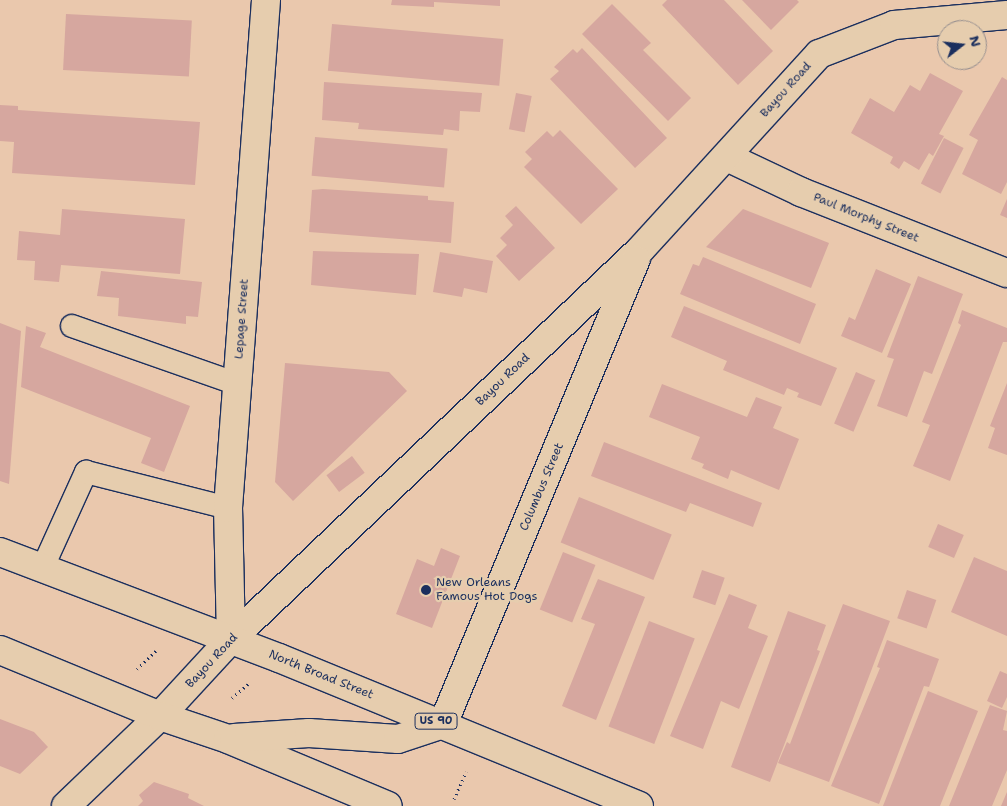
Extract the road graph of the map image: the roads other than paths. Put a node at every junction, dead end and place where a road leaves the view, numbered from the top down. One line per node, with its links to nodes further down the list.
1 (266, 0): 7 (main road, Lepage Street)
2 (1007, 15): 3 (main road, Bayou Road)
3 (727, 157): 4 (main road, Bayou Road); 5 (main road, Paul Morphy Street)
4 (640, 250): 11 (main road, Bayou Road); 14 (main road, Columbus Street)
5 (1007, 273)
6 (72, 326): 7 (lane)
7 (238, 384): 8 (main road, Lepage Street)
8 (228, 508): 10 (lane); 11 (main road, Lepage Street)
9 (0, 552): 10 (main road, North Broad Street / US 90)
10 (42, 569): 11 (main road, North Broad Street / US 90)
11 (231, 639): 13 (main road, Bayou Road); 14 (main road, North Broad Street / US 90)
12 (0, 650): 13 (main road)
13 (160, 716): 15 (main road); 16 (main road, Bayou Road)
14 (443, 724): 15 (main road); 18 (main road, North Broad Street / US 90)
15 (228, 739): 17 (main road)
16 (66, 806)
17 (388, 806)
18 (639, 806)

